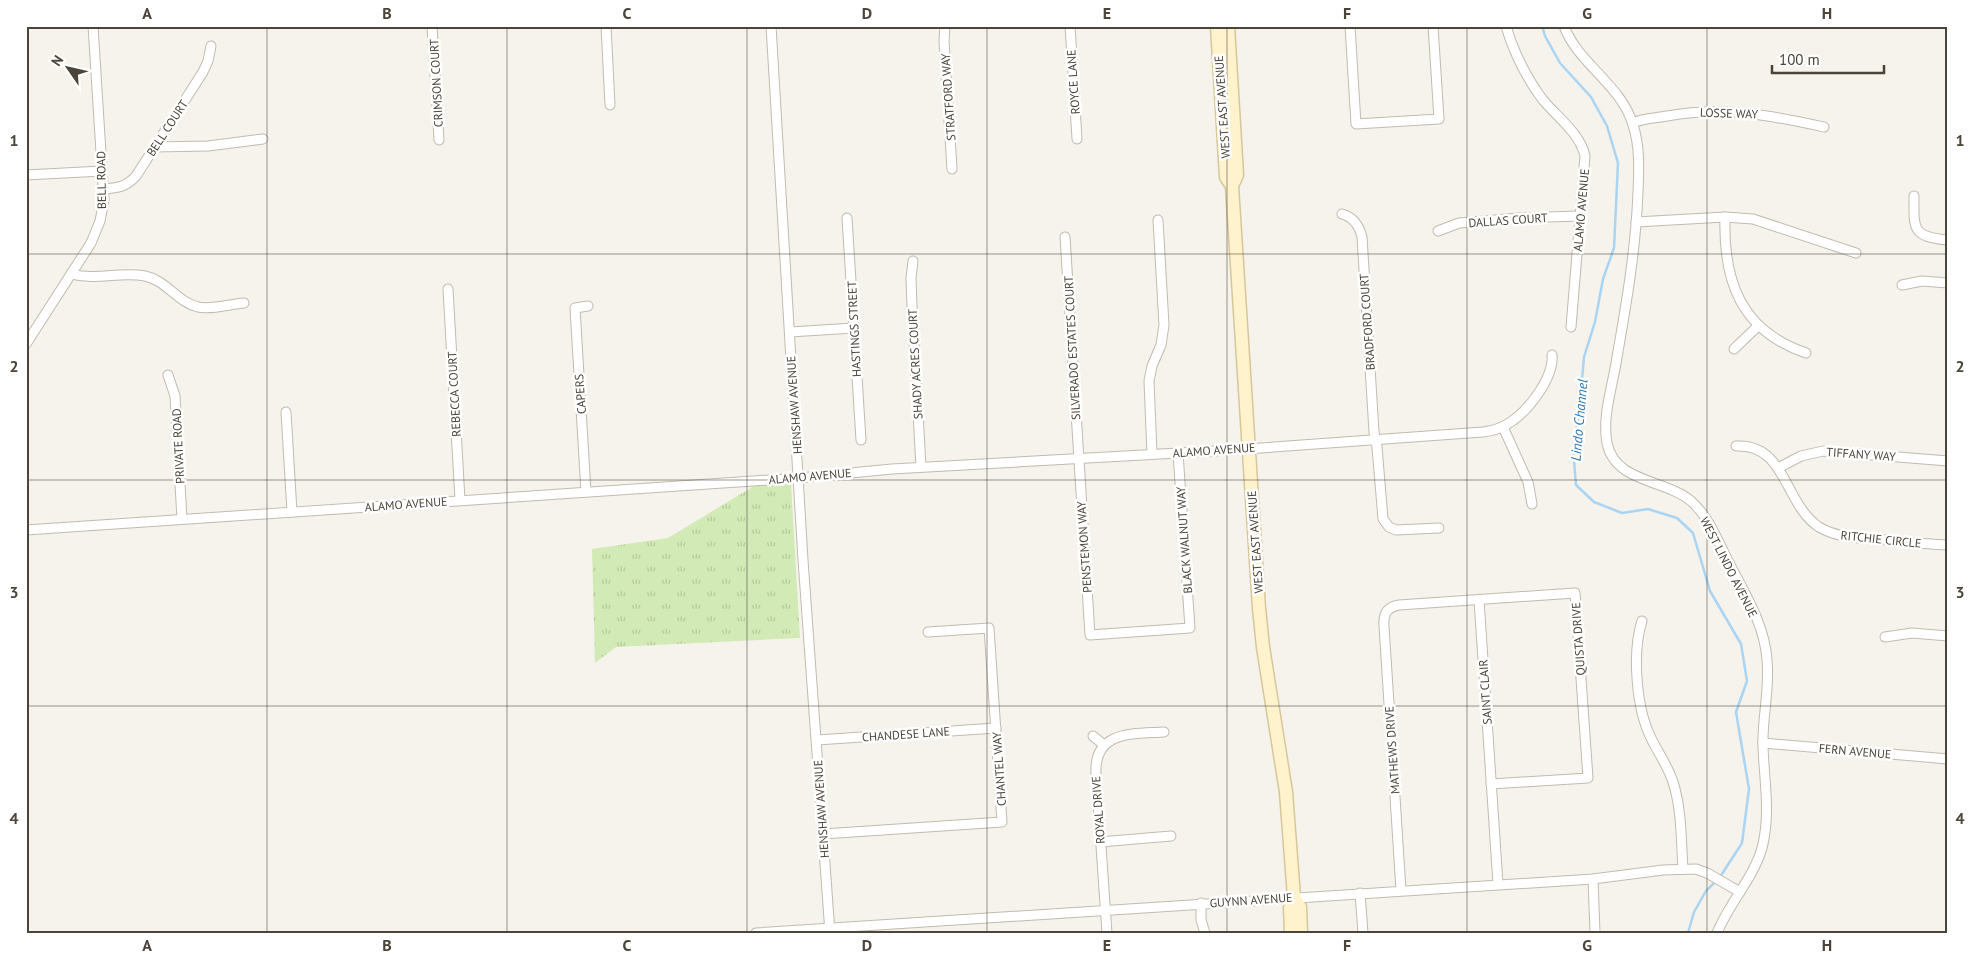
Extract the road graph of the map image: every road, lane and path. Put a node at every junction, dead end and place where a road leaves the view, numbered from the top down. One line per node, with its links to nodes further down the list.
1 (93, 26): 22 (street, BELL ROAD)
2 (432, 26): 19 (street, CRIMSON COURT)
3 (606, 26): 14 (street)
4 (771, 26): 47 (street, HENSHAW AVENUE)
5 (945, 26): 21 (street, STRATFORD WAY)
6 (1070, 26): 17 (street, ROYCE LANE)
7 (1217, 26): 24 (main road, WEST EAST AVENUE)
8 (1228, 26): 24 (main road, WEST EAST AVENUE)
9 (1350, 26): 10 (street)
10 (1433, 26)
11 (1506, 26): 28 (street, ALAMO AVENUE)
12 (1564, 26): 15 (street, WEST LINDO AVENUE)
13 (212, 46): 20 (street, BELL COURT)
14 (610, 105)
15 (1633, 123): 16 (street, LOSSE WAY); 32 (street, WEST LINDO AVENUE)
16 (1824, 127)
17 (1077, 139)
18 (263, 140): 20 (street)
19 (439, 140)
20 (154, 147): 25 (street, BELL COURT)
21 (952, 169)
22 (102, 171): 23 (street); 25 (street, BELL ROAD)
23 (26, 175)
24 (1232, 186): 58 (main road, WEST EAST AVENUE)
25 (103, 189): 38 (street, BELL ROAD)
26 (1914, 196): 35 (street)
27 (1342, 214): 55 (street, BRADFORD COURT)
28 (1579, 216): 33 (street, DALLAS COURT); 45 (street, ALAMO AVENUE)
29 (1724, 217): 32 (street); 36 (street); 44 (street)
30 (847, 218): 46 (street, HASTINGS STREET)
31 (1158, 220): 60 (street)
32 (1636, 222): 85 (street, WEST LINDO AVENUE)
33 (1438, 231)
34 (1065, 237): 61 (street, SILVERADO ESTATES COURT)
35 (1948, 240)
36 (1856, 253)
37 (913, 261): 63 (street, SHADY ACRES COURT)
38 (72, 274): 42 (street); 48 (street, BELL ROAD)
39 (1948, 283): 40 (street)
40 (1902, 285)
41 (448, 288): 67 (street, REBECCA COURT)
42 (244, 302)
43 (588, 306): 66 (street, CAPERS)
44 (1758, 326): 49 (street); 50 (street)
45 (1571, 327)
46 (854, 328): 47 (street); 56 (street, HASTINGS STREET)
47 (790, 332): 65 (street, HENSHAW AVENUE)
48 (26, 344)
49 (1734, 349)
50 (1806, 353)
51 (1552, 355): 54 (street, ALAMO AVENUE)
52 (168, 375): 70 (street, PRIVATE ROAD)
53 (286, 412): 69 (street)
54 (1504, 427): 55 (street, ALAMO AVENUE); 68 (street)
55 (1376, 439): 58 (street, ALAMO AVENUE); 71 (street, BRADFORD COURT)
56 (861, 440)
57 (1736, 446): 64 (street, RITCHIE CIRCLE)
58 (1248, 448): 59 (street, ALAMO AVENUE); 98 (main road, WEST EAST AVENUE)
59 (1178, 453): 60 (street, ALAMO AVENUE); 78 (street, BLACK WALNUT WAY)
60 (1152, 454): 61 (street, ALAMO AVENUE)
61 (1078, 459): 63 (street, ALAMO AVENUE); 78 (street, PENSTEMON WAY)
62 (1948, 460): 64 (street, TIFFANY WAY)
63 (921, 467): 65 (street, ALAMO AVENUE)
64 (1778, 468): 73 (street, RITCHIE CIRCLE)
65 (799, 478): 66 (street, ALAMO AVENUE); 84 (street, HENSHAW AVENUE)
66 (586, 492): 67 (street, ALAMO AVENUE)
67 (460, 500): 69 (street, ALAMO AVENUE)
68 (1532, 504)
69 (292, 512): 70 (street, ALAMO AVENUE)
70 (182, 519): 72 (street, ALAMO AVENUE)
71 (1438, 528)
72 (26, 530)
73 (1948, 545)
74 (1479, 600): 75 (street, QUISTA DRIVE); 88 (street, SAINT CLAIR); 88 (street, QUISTA DRIVE)
75 (1386, 611): 95 (street, MATHEWS DRIVE)
76 (1642, 621): 92 (street)
77 (928, 632): 81 (street, CHANTEL WAY)
78 (1090, 635)
79 (1948, 636): 80 (street)
80 (1885, 637)
81 (996, 728): 84 (street, CHANDESE LANE); 89 (street, CHANTEL WAY)
82 (1164, 732): 86 (street)
83 (1093, 736): 86 (street)
84 (817, 740): 89 (street, HENSHAW AVENUE)
85 (1763, 743): 87 (street, FERN AVENUE); 97 (street, WEST LINDO AVENUE)
86 (1104, 745): 91 (street, ROYAL DRIVE)
87 (1948, 759)
88 (1491, 784): 94 (street, SAINT CLAIR)
89 (823, 834): 101 (street, HENSHAW AVENUE)
90 (1172, 836): 91 (street)
91 (1100, 842): 100 (street, ROYAL DRIVE)
92 (1683, 869): 93 (street, GUYNN AVENUE); 97 (street, GUYNN AVENUE)
93 (1593, 879): 94 (street, GUYNN AVENUE); 108 (street)
94 (1498, 884): 95 (street, GUYNN AVENUE)
95 (1401, 890): 96 (street, GUYNN AVENUE)
96 (1360, 892): 98 (street, GUYNN AVENUE); 107 (street)
97 (1740, 892): 109 (street, WEST LINDO AVENUE)
98 (1294, 897): 99 (street, GUYNN AVENUE); 105 (main road, WEST EAST AVENUE); 106 (main road, WEST EAST AVENUE)
99 (1201, 903): 100 (street, GUYNN AVENUE); 104 (street)
100 (1105, 910): 101 (street, GUYNN AVENUE); 103 (street, ROYAL DRIVE)
101 (830, 931): 102 (street, GUYNN AVENUE)
102 (756, 933)
103 (1107, 933)
104 (1205, 933)
105 (1292, 933)
106 (1302, 933)
107 (1363, 933)
108 (1596, 933)
109 (1717, 933)

